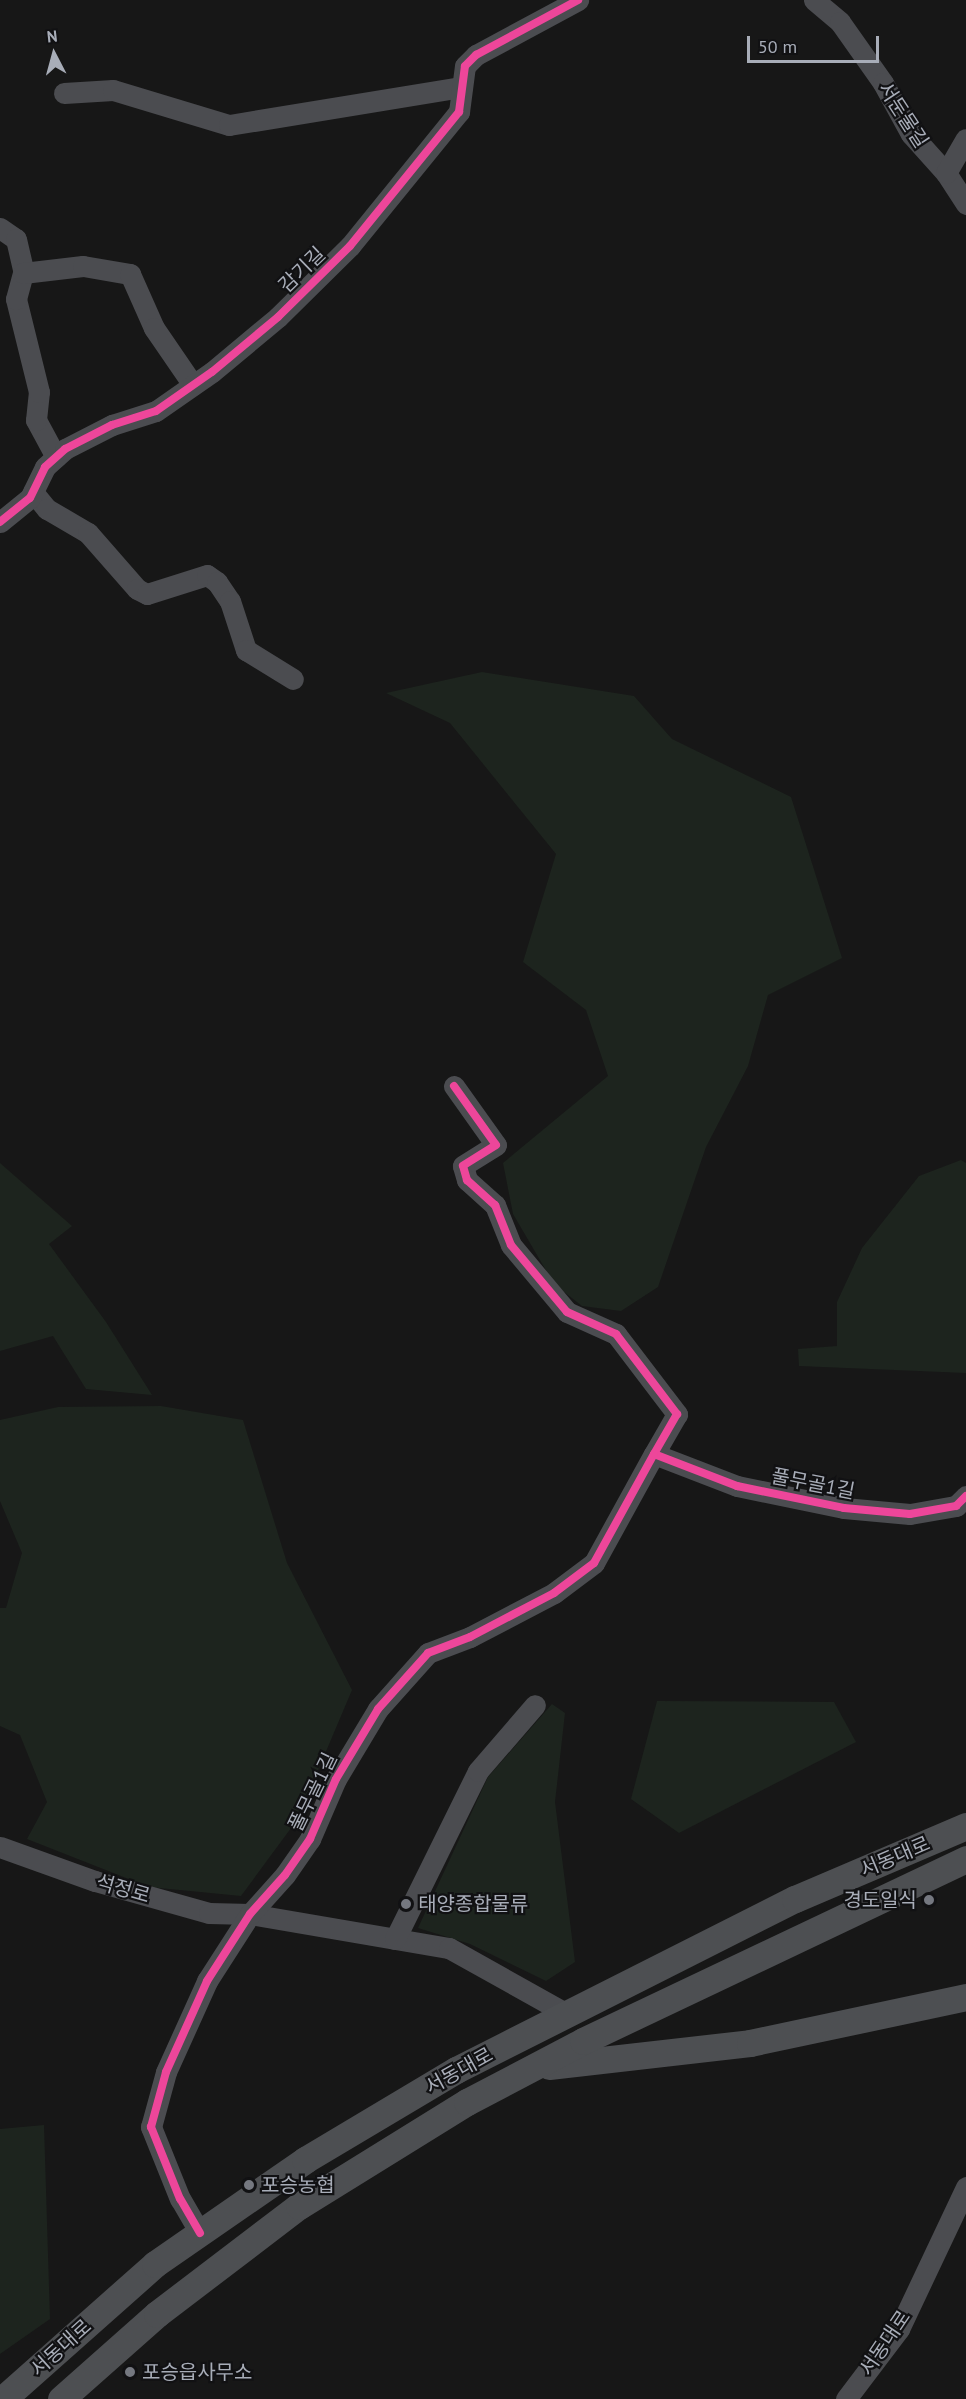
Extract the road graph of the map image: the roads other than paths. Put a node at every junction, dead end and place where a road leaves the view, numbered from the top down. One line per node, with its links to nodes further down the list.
1 (578, 0): 3 (street, 감기길)
2 (814, 0): 6 (street, 서둔물길)
3 (462, 87): 4 (street); 10 (street, 감기길)
4 (64, 93)
5 (966, 139): 6 (street, 서둔물길)
6 (946, 173): 7 (street)
7 (966, 204)
8 (0, 228): 9 (street)
9 (24, 273): 10 (street); 11 (street)
10 (194, 385): 11 (street, 감기길)
11 (56, 457): 12 (street, 감기길)
12 (33, 492): 13 (street, 감기길); 14 (street)
13 (0, 522)
14 (293, 679)
15 (454, 1086): 16 (street, 풀무골1길)
16 (654, 1454): 17 (street, 풀무골1길); 22 (street, 풀무골1길)
17 (966, 1496)
18 (535, 1705): 23 (street)
19 (966, 1826): 25 (main road, 서동대로)
20 (0, 1847): 22 (street, 석정로)
21 (966, 1859): 26 (main road, 서동대로)
22 (250, 1914): 23 (street); 28 (street, 풀무골1길)
23 (395, 1939): 25 (street)
24 (966, 1997): 26 (main road, 서동대로)
25 (567, 2014): 28 (main road, 서동대로)
26 (532, 2068): 30 (main road, 서동대로)
27 (966, 2187): 31 (street, 서동대로)
28 (200, 2233): 29 (main road, 서동대로)
29 (8, 2398)
30 (61, 2399)
31 (846, 2399)

